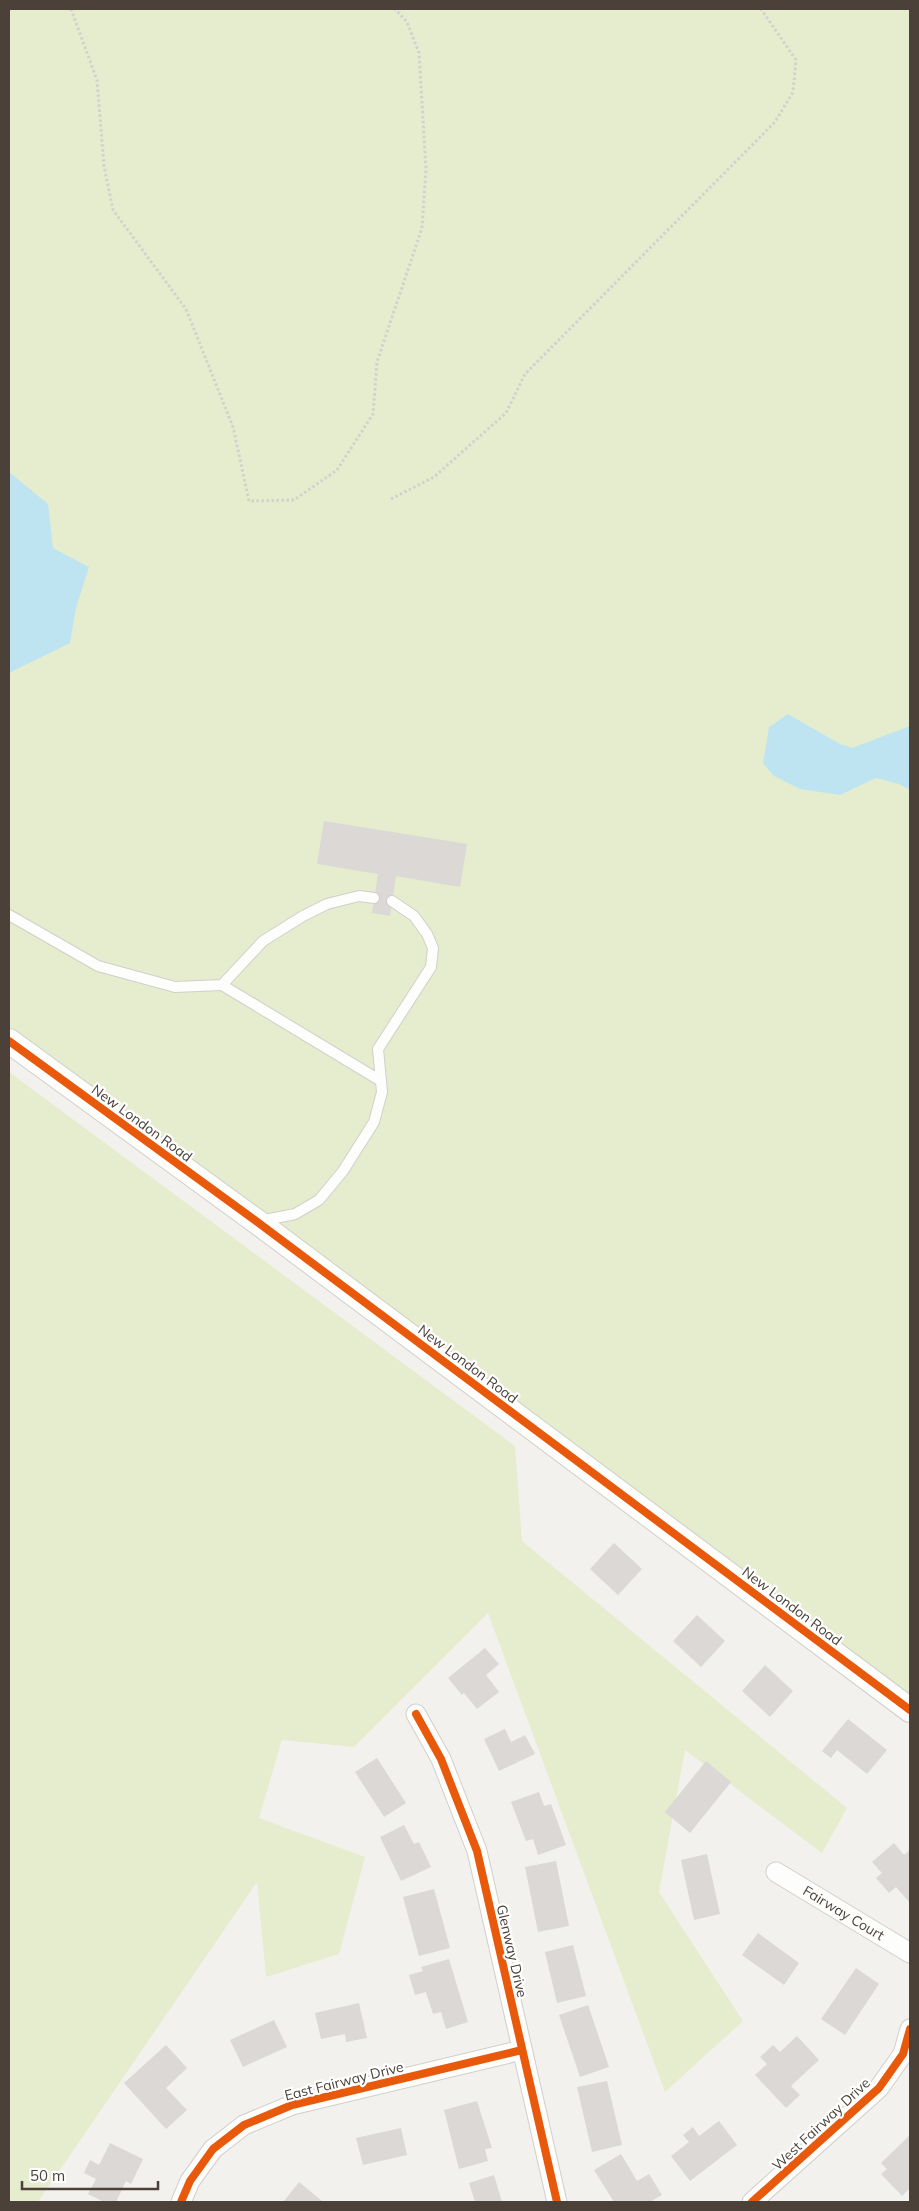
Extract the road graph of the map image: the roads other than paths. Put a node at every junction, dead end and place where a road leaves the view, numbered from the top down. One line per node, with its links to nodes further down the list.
1 (374, 898): 4 (lane)
2 (392, 901): 6 (lane)
3 (9, 915): 4 (lane)
4 (222, 984): 6 (lane)
5 (9, 1041): 7 (street, New London Road)
6 (381, 1081): 7 (lane)
7 (256, 1222): 8 (street, New London Road)
8 (910, 1710)
9 (416, 1714): 13 (street, Glenway Drive)
10 (776, 1872): 11 (street, Fairway Court)
11 (910, 1953)
12 (910, 2029): 16 (street, West Fairway Drive)
13 (522, 2050): 14 (street, East Fairway Drive); 15 (street, Glenway Drive)
14 (181, 2202)
15 (557, 2202)
16 (752, 2202)

